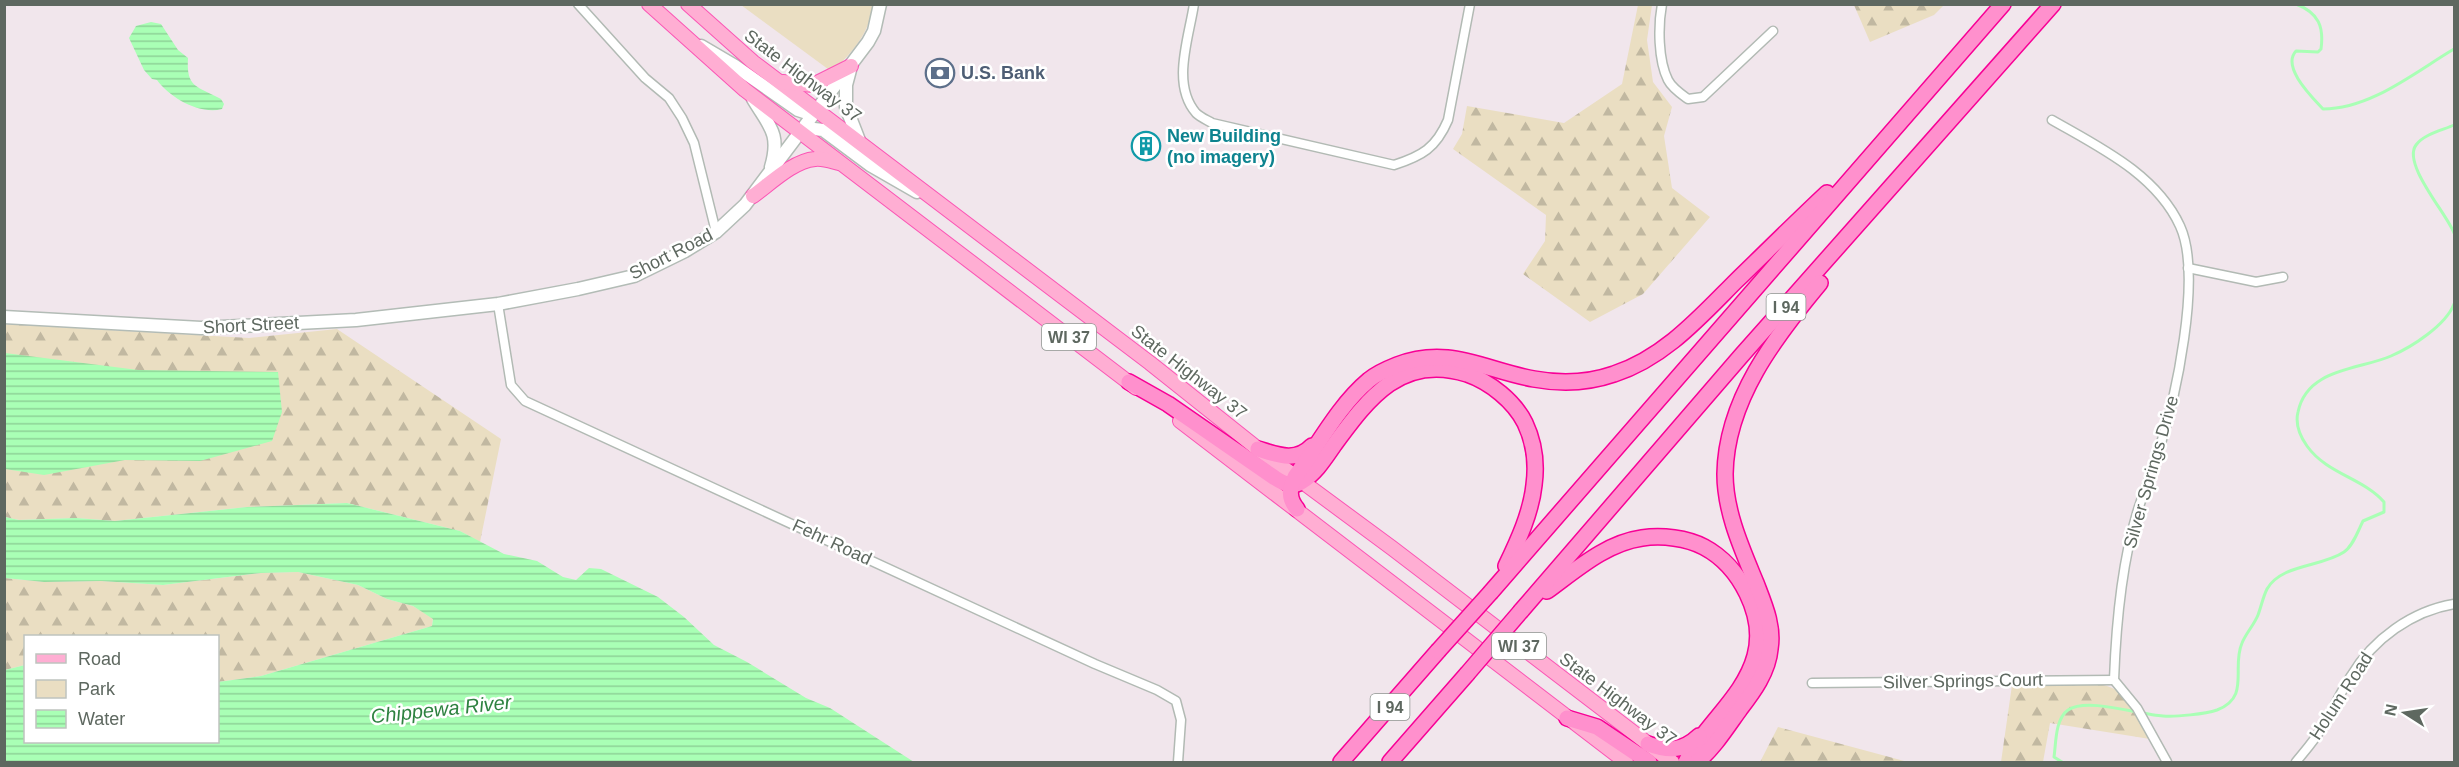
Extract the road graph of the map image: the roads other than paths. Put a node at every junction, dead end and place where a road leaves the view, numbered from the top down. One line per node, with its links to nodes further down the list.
1 (578, 4): 25 (street)
2 (649, 4): 11 (main road, WI 37)
3 (688, 4): 13 (main road, State Highway 37 / WI 37)
4 (880, 4): 12 (street, Short Road)
5 (1194, 4): 6 (street)
6 (1470, 4)
7 (1662, 4): 10 (street)
8 (2003, 4): 19 (highway, I 94)
9 (2053, 4): 21 (highway, I 94)
10 (1773, 31)
11 (688, 41): 14 (main road, WI 37); 15 (street)
12 (851, 66): 13 (main road); 15 (street, Short Road); 18 (street)
13 (776, 80): 15 (main road, State Highway 37 / WI 37)
14 (749, 93): 17 (main road, WI 37); 22 (street)
15 (815, 109): 17 (street, Short Road); 18 (main road, State Highway 37 / WI 37)
16 (2052, 120): 26 (street, Silver Springs Drive)
17 (800, 132): 20 (main road, WI 37); 22 (street, Short Road); 24 (street)
18 (860, 143): 24 (main road, State Highway 37 / WI 37)
19 (1870, 157): 31 (highway); 35 (highway, I 94)
20 (842, 164): 23 (main road); 30 (main road, WI 37)
21 (1912, 164): 37 (highway, I 94); 50 (highway)
22 (767, 176): 23 (street, Short Road)
23 (753, 196): 25 (street, Short Road)
24 (945, 207): 32 (main road, State Highway 37 / WI 37)
25 (716, 232): 28 (street, Short Road)
26 (2188, 268): 27 (street); 38 (street, Silver Springs Drive)
27 (2283, 277)
28 (498, 304): 29 (street, Short Street); 43 (street, Fehr Road)
29 (4, 317)
30 (1129, 382): 33 (highway); 34 (main road, WI 37)
31 (1336, 419): 32 (highway); 33 (highway)
32 (1258, 449): 33 (main road, State Highway 37 / WI 37)
33 (1296, 481): 34 (highway); 35 (highway); 42 (main road, State Highway 37 / WI 37)
34 (1297, 509): 41 (main road, WI 37)
35 (1495, 587): 44 (highway, I 94, bridge)
36 (2454, 604): 52 (street, Holum Road)
37 (1523, 609): 40 (highway); 45 (highway, I 94, bridge)
38 (2114, 680): 39 (street, Silver Springs Court); 51 (street)
39 (1812, 683)
40 (1721, 712): 42 (highway); 49 (highway)
41 (1567, 718): 46 (main road, WI 37); 47 (highway)
42 (1648, 744): 48 (main road, State Highway 37 / WI 37)
43 (1178, 762)
44 (1341, 762)
45 (1390, 762)
46 (1626, 762)
47 (1649, 762)
48 (1672, 762)
49 (1686, 762)
50 (1698, 762)
51 (2167, 762)
52 (2296, 762)

